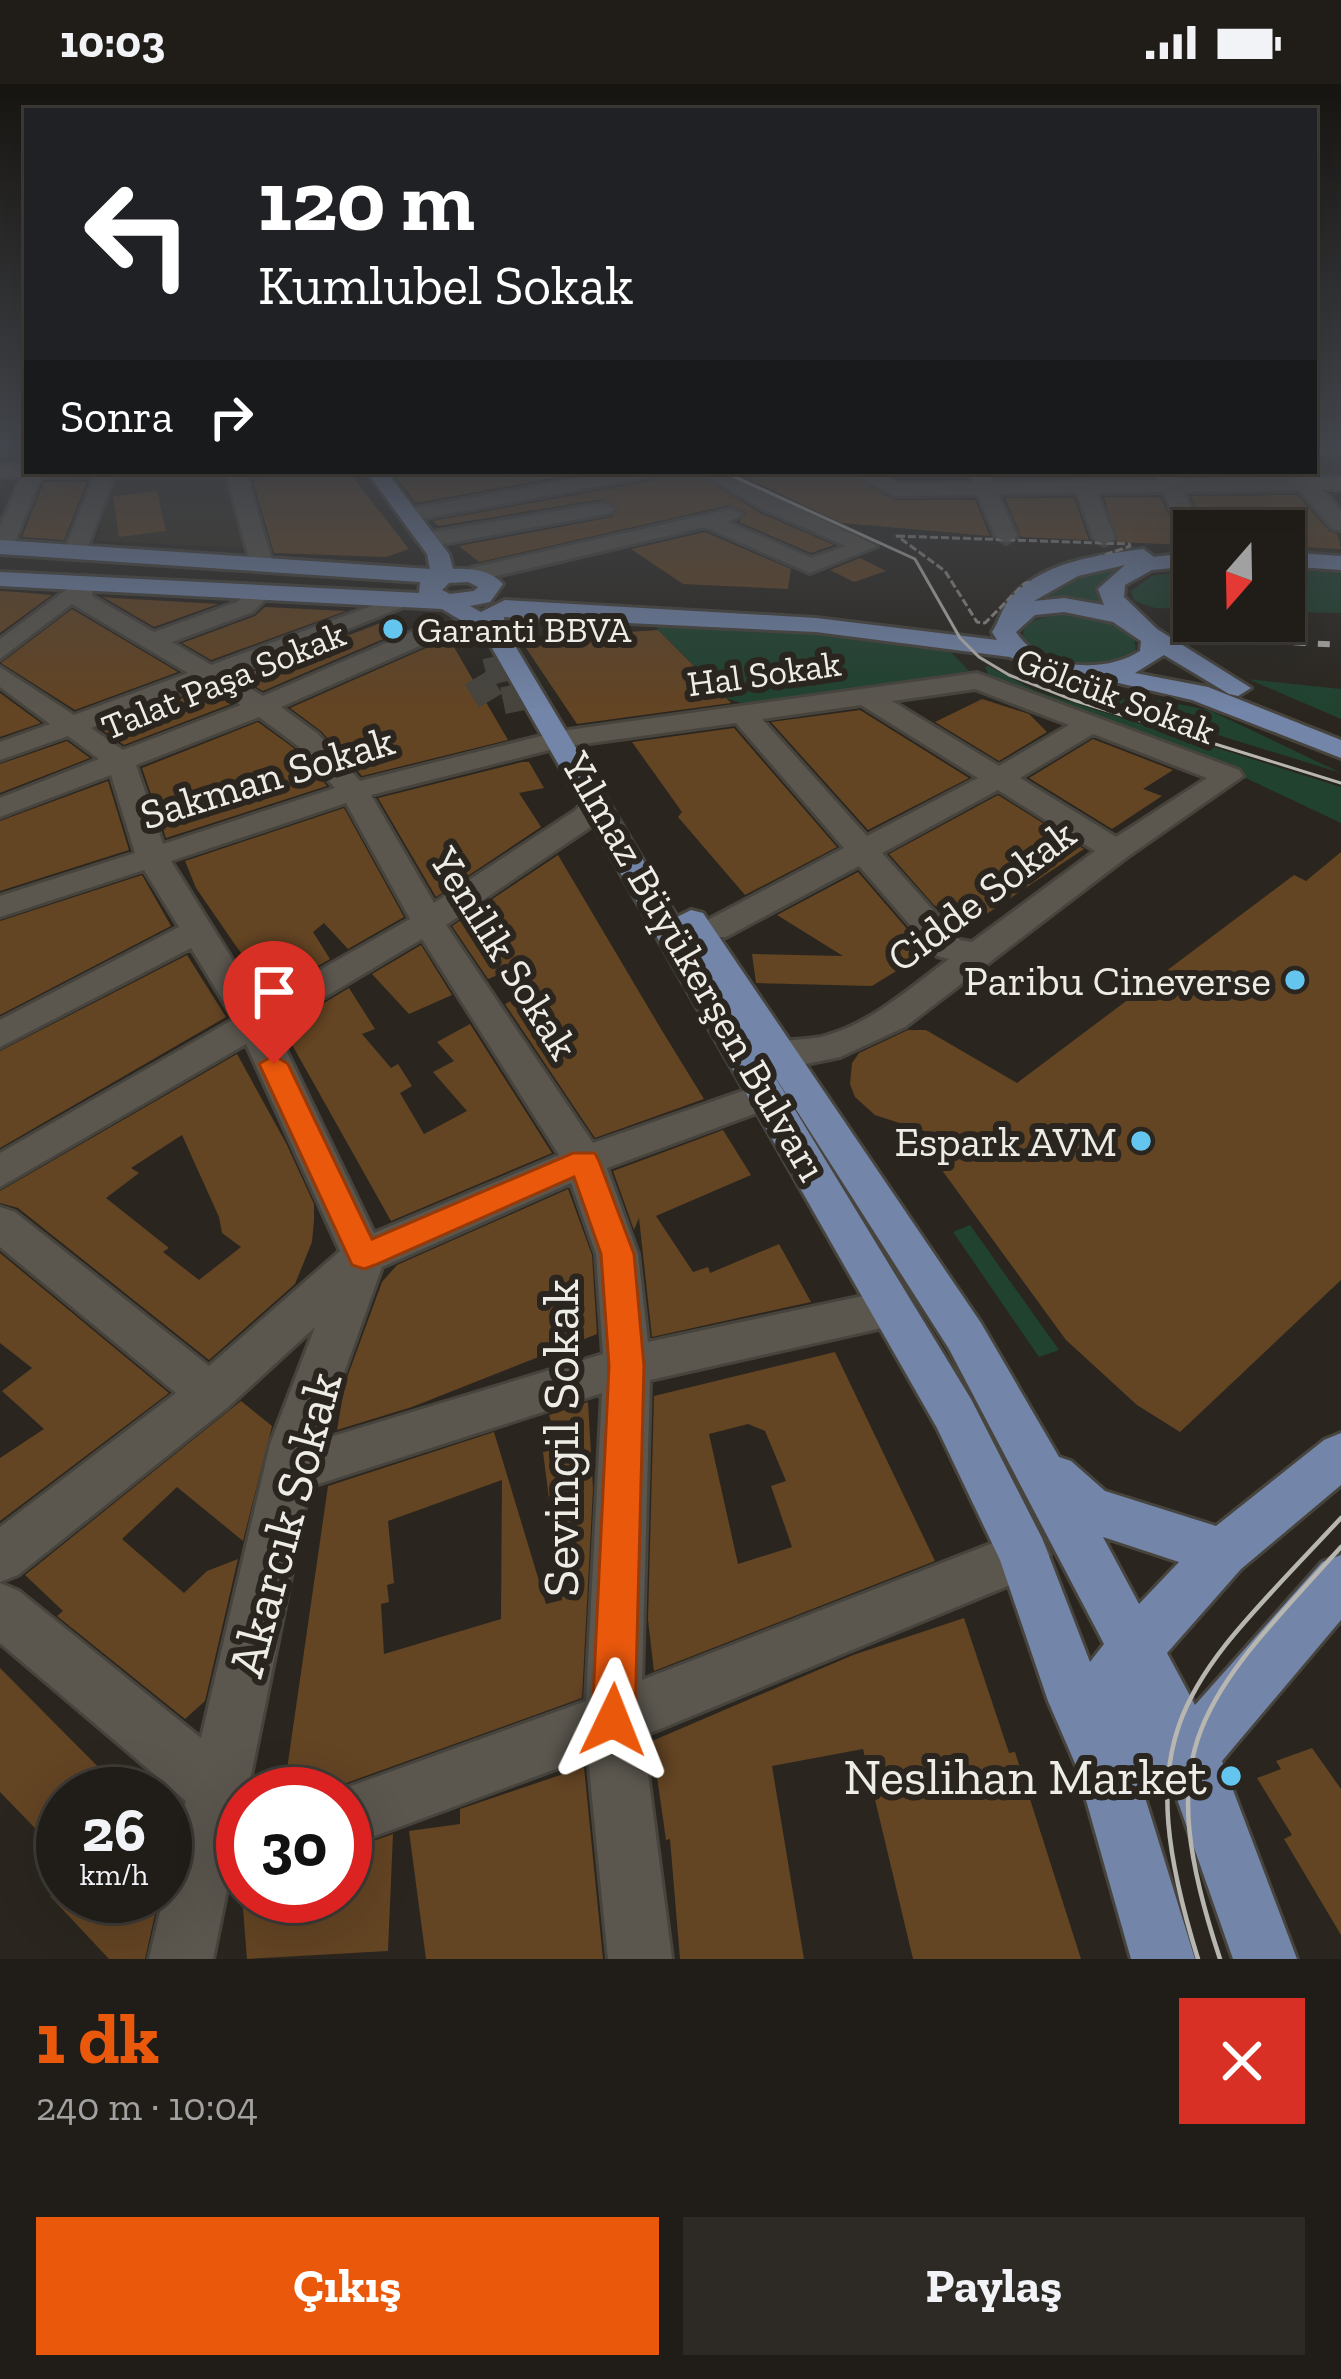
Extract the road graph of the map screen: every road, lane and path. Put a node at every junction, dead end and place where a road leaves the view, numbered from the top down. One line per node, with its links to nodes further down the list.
1 (81, 536): 10 (street)
2 (254, 536): 14 (street)
3 (426, 536): 19 (main road)
4 (562, 536): 19 (street)
5 (641, 536): 19 (street)
6 (741, 536): 7 (street)
7 (848, 536)
8 (946, 538): 8 (path)
9 (1, 547): 10 (main road)
10 (75, 551): 14 (main road)
11 (1173, 557): 21 (main road)
12 (1173, 560): 22 (main road)
13 (1305, 560): 15 (main road)
14 (261, 561): 19 (main road)
15 (1341, 563)
16 (0, 579): 17 (main road)
17 (82, 585): 18 (main road); 23 (street, Yenilik Sokak); 25 (street)
18 (260, 594): 20 (main road); 23 (street)
19 (468, 594): 20 (main road); 24 (main road); 31 (street, Talat Paşa Sokak); 36 (main road)
20 (404, 602): 28 (street)
21 (1007, 624): 22 (main road); 24 (main road)
22 (1143, 629): 26 (main road); 35 (main road)
23 (153, 641): 28 (street, Yenilik Sokak)
24 (1015, 650): 26 (main road)
25 (0, 652)
26 (1085, 672): 37 (main road)
27 (0, 675): 34 (street)
28 (213, 675): 31 (street, Yenilik Sokak); 34 (street)
29 (977, 680): 30 (street, Hal Sokak); 33 (street, Gölcük Sokak)
30 (865, 695): 32 (street, Hal Sokak); 41 (street)
31 (262, 706): 39 (street, Talat Paşa Sokak); 42 (street, Yenilik Sokak)
32 (740, 711): 36 (street, Hal Sokak); 45 (street)
33 (1091, 724): 40 (street, Gölcük Sokak); 41 (street)
34 (75, 725): 38 (street); 39 (street)
35 (1341, 732)
36 (561, 739): 42 (street, Sakman Sokak); 43 (main road, Yılmaz Büyükerşen Bulvarı); 55 (main road, Yılmaz Büyükerşen Bulvarı)
37 (1341, 750)
38 (0, 752)
39 (121, 762): 44 (street, Talat Paşa Sokak); 47 (street)
40 (1229, 776): 46 (street, Cidde Sokak)
41 (998, 779): 45 (street); 46 (street)
42 (354, 791): 47 (street, Sakman Sokak); 49 (street, Yenilik Sokak)
43 (594, 806): 49 (street); 56 (main road, Yılmaz Büyükerşen Bulvarı)
44 (0, 808)
45 (866, 850): 50 (street); 52 (street)
46 (1116, 850): 52 (street, Cidde Sokak)
47 (151, 855): 48 (street, Sakman Sokak); 51 (street)
48 (2, 903)
49 (428, 922): 53 (street); 57 (street, Yenilik Sokak)
50 (714, 930)
51 (195, 932): 53 (street); 54 (street)
52 (995, 946): 55 (street, Cidde Sokak)
53 (256, 1026): 58 (street); 60 (street)
54 (0, 1035)
55 (775, 1053): 65 (main road, Yılmaz Büyükerşen Bulvarı)
56 (768, 1095): 57 (street); 61 (main road, Yılmaz Büyükerşen Bulvarı)
57 (584, 1161): 60 (street); 62 (street, Sevingil Sokak)
58 (0, 1172)
59 (0, 1222): 63 (street)
60 (364, 1256): 63 (street); 66 (street, Akarcık Sokak)
61 (891, 1308): 62 (street); 68 (main road, Yılmaz Büyükerşen Bulvarı)
62 (627, 1366): 66 (street); 73 (street, Sevingil Sokak)
63 (210, 1394): 69 (street)
64 (1341, 1455): 67 (main road)
65 (1034, 1458): 67 (main road); 72 (main road, Yılmaz Büyükerşen Bulvarı)
66 (289, 1472): 76 (street, Akarcık Sokak)
67 (1223, 1552): 72 (main road)
68 (1024, 1556): 73 (street); 74 (main road, Yılmaz Büyükerşen Bulvarı)
69 (0, 1558)
70 (1341, 1580): 75 (main road)
71 (0, 1609): 77 (street)
72 (1136, 1647): 74 (main road); 75 (main road, Yılmaz Büyükerşen Bulvarı)
73 (613, 1720): 78 (street); 81 (street, Sevingil Sokak)
74 (1094, 1730): 75 (main road); 82 (main road, Yılmaz Büyükerşen Bulvarı)
75 (1190, 1754): 83 (main road, Yılmaz Büyükerşen Bulvarı)
76 (224, 1767)
77 (216, 1788)
78 (372, 1807)
79 (216, 1877): 80 (street, Akarcık Sokak)
80 (181, 1959)
81 (640, 1959)
82 (1163, 1959)
83 (1265, 1959)

